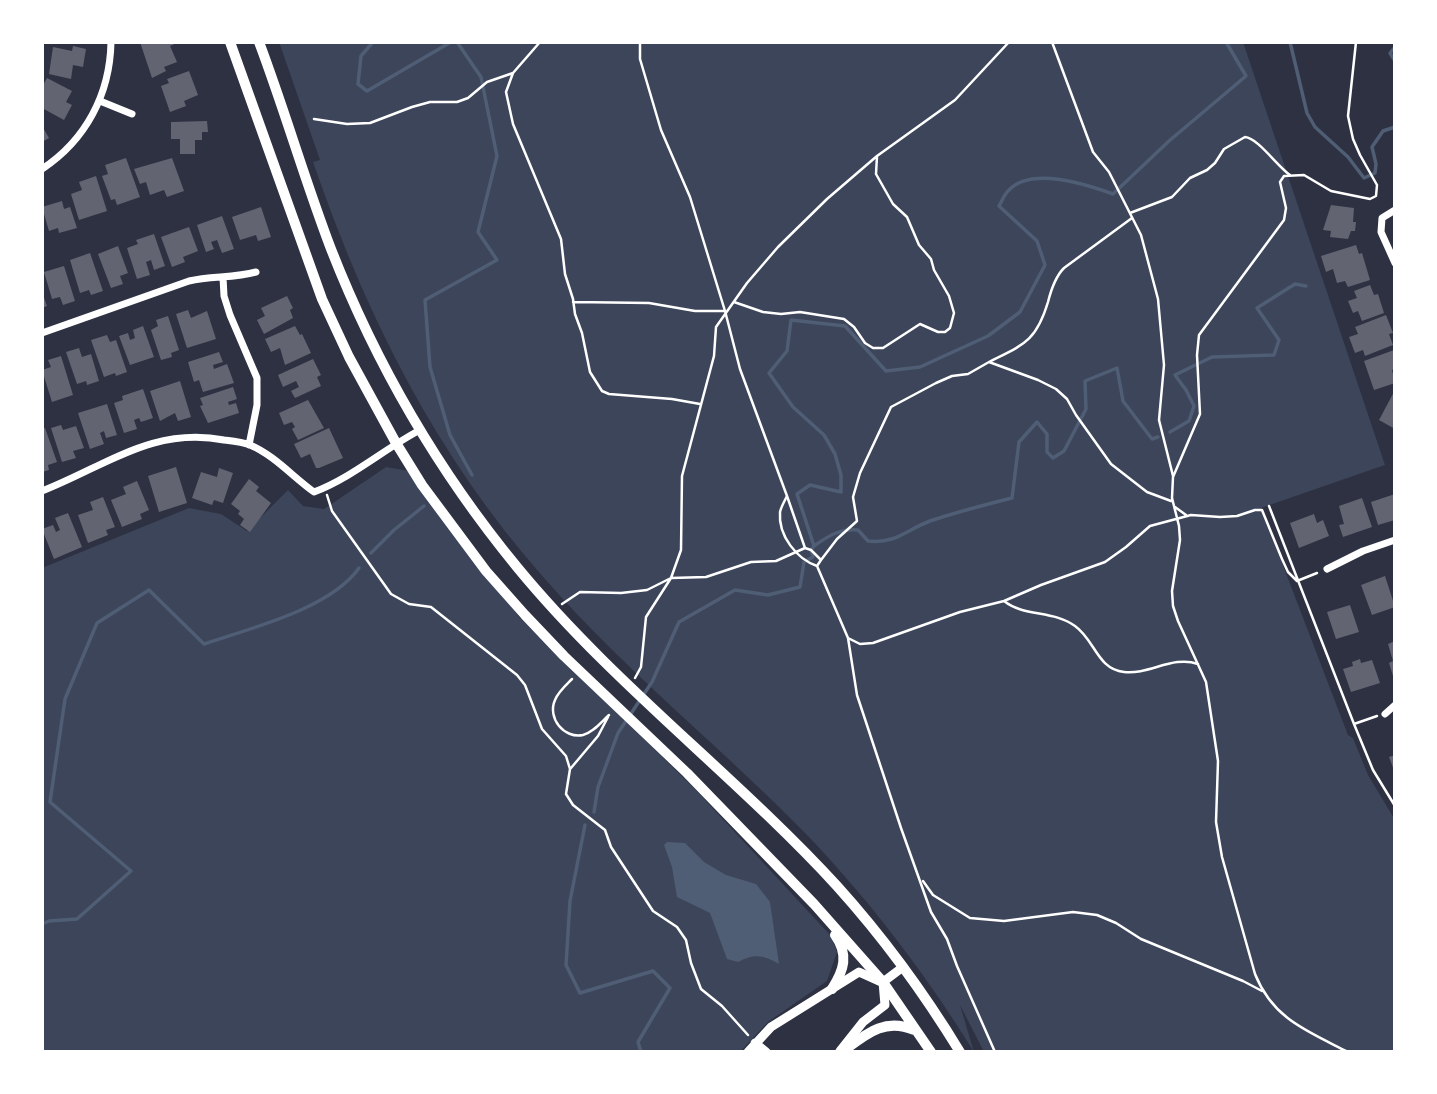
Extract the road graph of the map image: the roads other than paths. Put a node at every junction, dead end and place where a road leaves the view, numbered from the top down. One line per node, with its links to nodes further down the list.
1 (111, 42): 4 (street)
2 (230, 42): 13 (main road)
3 (259, 42): 12 (main road)
4 (100, 101): 5 (street); 6 (street)
5 (132, 114)
6 (42, 169)
7 (1395, 210): 8 (street)
8 (1395, 263)
9 (256, 272): 10 (street)
10 (223, 277): 11 (street); 14 (street)
11 (42, 333)
12 (420, 430): 13 (street); 21 (main road)
13 (396, 443): 14 (street); 20 (main road)
14 (249, 445): 15 (street)
15 (42, 491)
16 (1395, 540): 17 (street)
17 (1327, 569)
18 (1395, 705): 19 (street)
19 (1385, 714)
20 (814, 904): 22 (main road); 23 (main road)
21 (903, 967): 22 (street); 30 (main road)
22 (883, 982): 23 (street); 24 (main road); 28 (street)
23 (832, 989): 25 (street)
24 (916, 1031): 28 (main road); 29 (main road)
25 (755, 1043): 26 (street); 27 (street)
26 (748, 1052)
27 (766, 1052)
28 (841, 1052)
29 (931, 1052)
30 (960, 1052)

